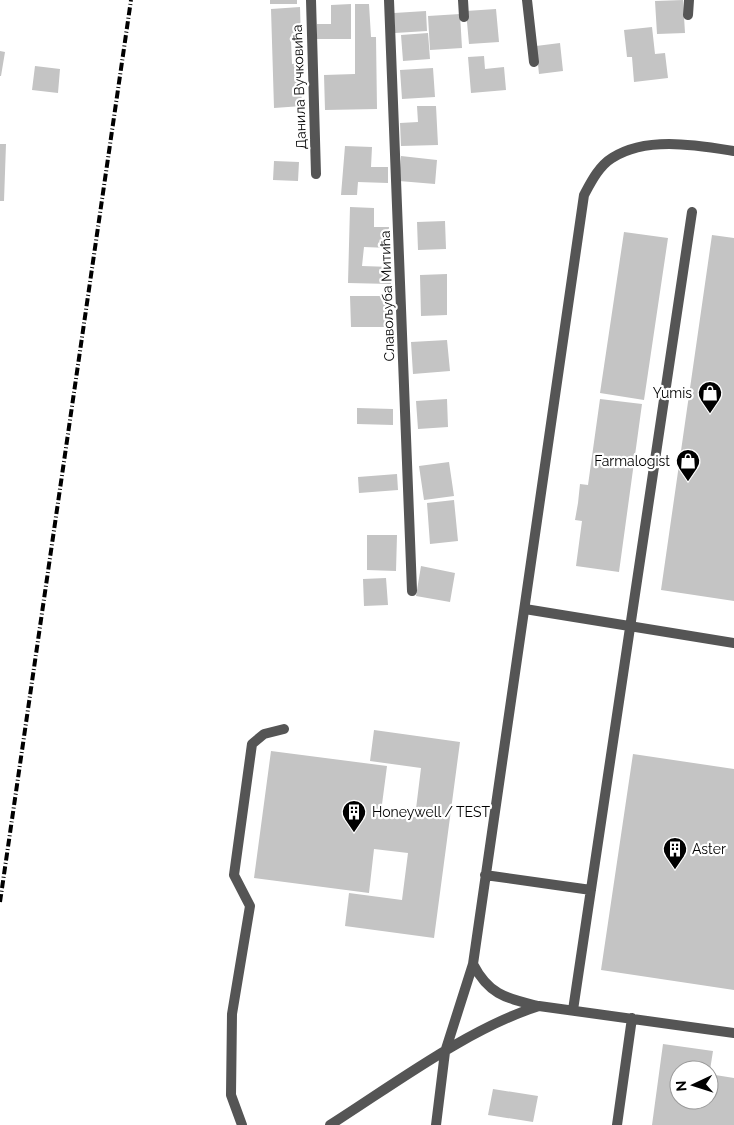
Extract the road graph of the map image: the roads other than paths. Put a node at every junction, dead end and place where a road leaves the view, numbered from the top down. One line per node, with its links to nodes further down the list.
1 (311, 0): 10 (street, Данила Вучковића)
2 (389, 0): 12 (street, Славољуба Митића)
3 (463, 0): 7 (street)
4 (527, 0): 8 (street)
5 (689, 0): 6 (street)
6 (688, 15)
7 (464, 17)
8 (534, 62)
9 (734, 151): 13 (street)
10 (316, 174)
11 (692, 212): 14 (street)
12 (412, 591)
13 (525, 609): 14 (street); 17 (street)
14 (630, 626): 15 (street); 18 (street)
15 (734, 642)
16 (284, 729): 25 (street)
17 (486, 874): 18 (street); 19 (street)
18 (591, 890): 21 (street)
19 (473, 964): 20 (street); 24 (street)
20 (539, 1006): 21 (street); 24 (street)
21 (573, 1010): 22 (street)
22 (632, 1018): 23 (street); 28 (street)
23 (734, 1033)
24 (445, 1052): 26 (street); 27 (street)
25 (242, 1125)
26 (330, 1125)
27 (436, 1125)
28 (617, 1125)

